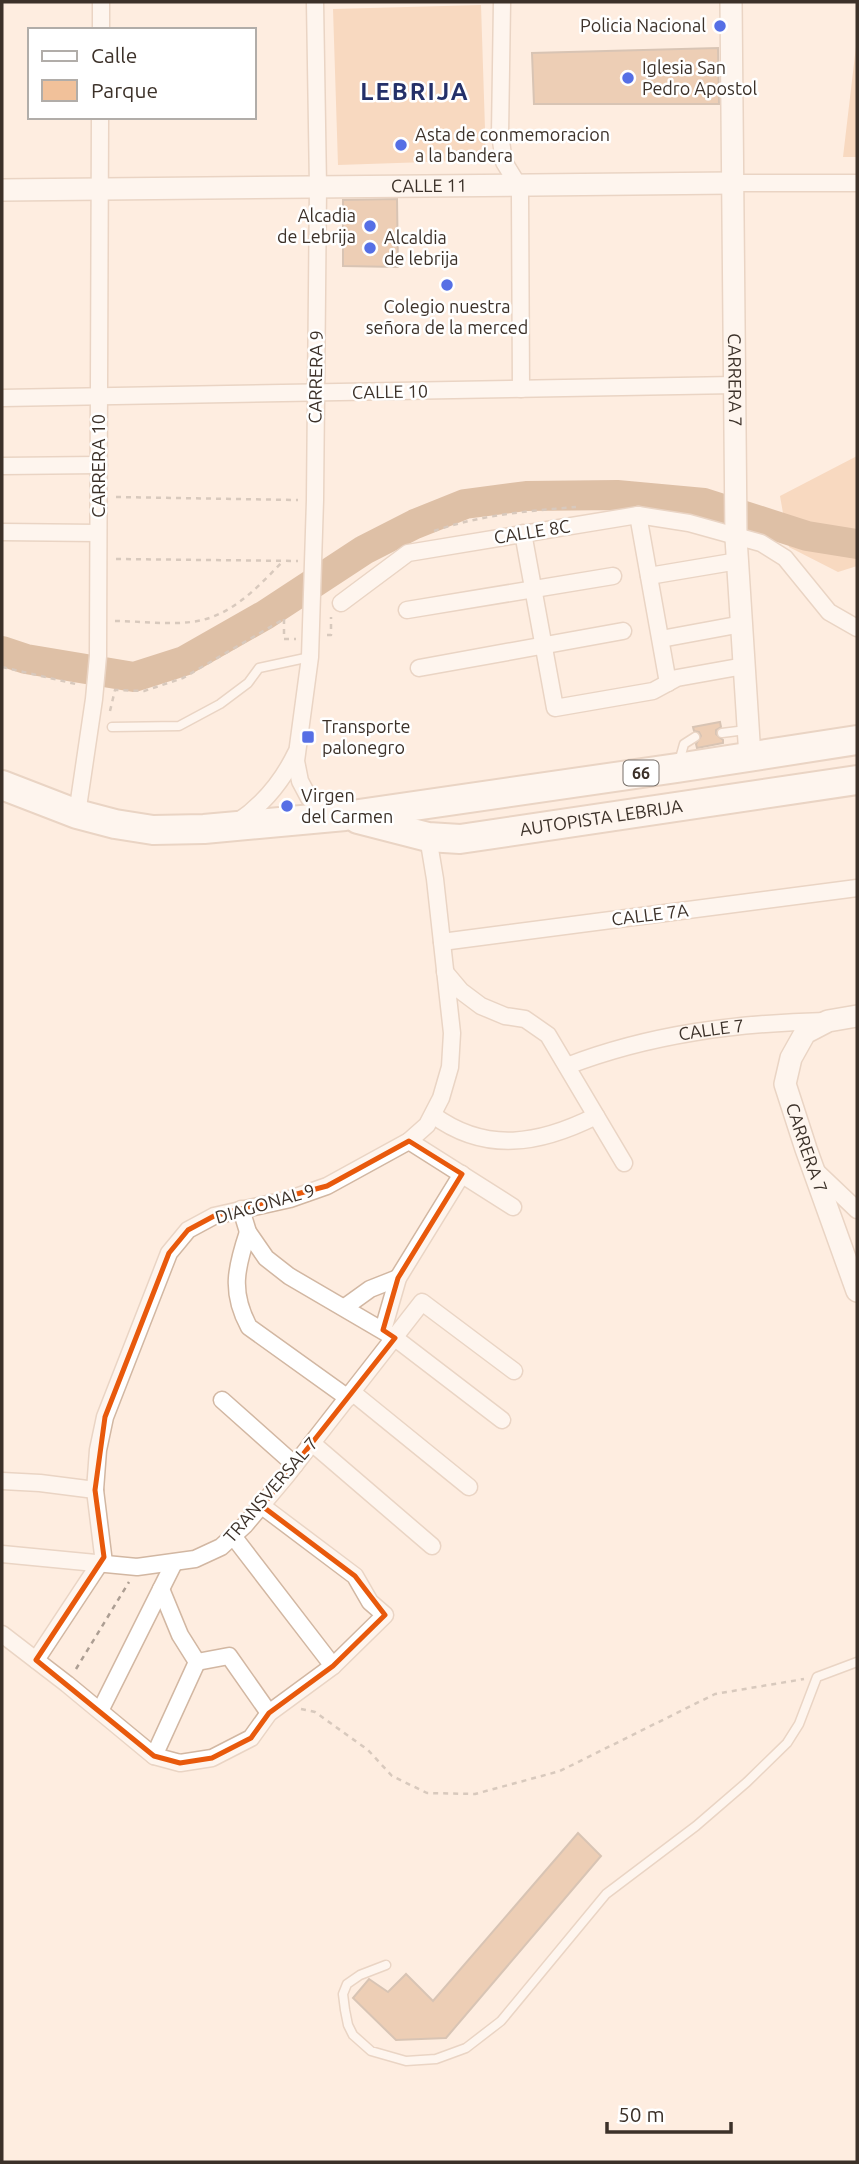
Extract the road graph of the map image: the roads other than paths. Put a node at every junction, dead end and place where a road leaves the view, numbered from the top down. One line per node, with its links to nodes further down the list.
1 (101, 2): 5 (street)
2 (315, 2): 10 (street, CARRERA 9)
3 (502, 2): 9 (street)
4 (731, 2): 7 (street, CARRERA 7)
5 (101, 28)
6 (100, 119): 11 (street, CARRERA 10)
7 (733, 183): 8 (street, CALLE 11); 9 (street, CALLE 11); 13 (street, CARRERA 7)
8 (857, 183)
9 (518, 185): 10 (street, CALLE 11); 14 (street)
10 (317, 187): 11 (street, CALLE 11); 15 (street, CARRERA 9)
11 (100, 189): 12 (street, CALLE 11); 16 (street, CARRERA 10)
12 (2, 190)
13 (735, 385): 14 (street, CALLE 10); 22 (street, CARRERA 7)
14 (521, 389): 15 (street, CALLE 10)
15 (317, 393): 16 (street, CALLE 10); 36 (street, CARRERA 9)
16 (99, 396): 17 (street, CALLE 10); 18 (street, CARRERA 10)
17 (2, 398)
18 (99, 465): 19 (street); 23 (street, CARRERA 10)
19 (2, 466)
20 (638, 515): 22 (street, CALLE 8C); 24 (street, CALLE 8C); 27 (street)
21 (2, 532): 23 (street)
22 (736, 532): 25 (street, CARRERA 7); 32 (street, CALLE 8C)
23 (98, 533): 50 (street, CARRERA 10)
24 (523, 533): 28 (street); 29 (street, CALLE 8C)
25 (738, 561): 27 (street); 31 (street, CARRERA 7)
26 (612, 576): 28 (street)
27 (649, 576): 34 (street)
28 (533, 590): 30 (street); 35 (street)
29 (341, 603)
30 (407, 610)
31 (742, 624): 34 (street); 37 (street, CARRERA 7)
32 (857, 628)
33 (623, 631): 35 (street)
34 (660, 639): 39 (street)
35 (543, 645): 38 (street); 39 (street)
36 (310, 657): 40 (lane); 45 (street, CARRERA 9)
37 (744, 666): 39 (street); 41 (street, CARRERA 7)
38 (419, 668)
39 (668, 683)
40 (112, 727)
41 (749, 729): 42 (lane); 46 (street, CARRERA 7)
42 (722, 733)
43 (695, 737): 47 (lane)
44 (857, 740): 46 (highway, AUTOPISTA LEBRIJA / 66)
45 (297, 751): 51 (street, CARRERA 9); 52 (street, CARRERA 9)
46 (750, 757): 47 (highway, AUTOPISTA LEBRIJA / 66)
47 (677, 768): 51 (highway, AUTOPISTA LEBRIJA / 66)
48 (857, 780): 53 (highway, AUTOPISTA LEBRIJA / 66)
49 (2, 785): 50 (highway, AUTOPISTA LEBRIJA / 66)
50 (77, 814): 52 (highway, AUTOPISTA LEBRIJA / 66)
51 (339, 816): 52 (highway, AUTOPISTA LEBRIJA / 66); 53 (highway, AUTOPISTA LEBRIJA / 66)
52 (231, 826)
53 (428, 837): 55 (street, DIAGONAL 9)
54 (857, 888): 55 (street, CALLE 7A)
55 (442, 942): 56 (street, DIAGONAL 9)
56 (445, 972): 59 (street); 60 (street, DIAGONAL 9)
57 (857, 1016): 58 (street, CALLE 7)
58 (828, 1021): 59 (street, CALLE 7); 64 (street, CARRERA 7)
59 (567, 1066): 61 (street)
60 (433, 1115): 61 (street); 62 (street, DIAGONAL 9)
61 (596, 1116): 63 (street)
62 (409, 1141): 65 (street); 67 (street, DIAGONAL 9)
63 (624, 1163)
64 (812, 1167): 68 (street); 71 (street, CARRERA 7)
65 (462, 1174): 66 (street); 70 (street)
66 (513, 1207)
67 (241, 1209): 69 (street); 82 (street, DIAGONAL 9)
68 (857, 1210)
69 (248, 1232): 72 (street); 75 (street)
70 (398, 1278): 72 (street); 73 (street)
71 (857, 1291)
72 (345, 1307): 73 (street)
73 (389, 1334): 74 (street, TRANSVERSAL 7); 75 (street, TRANSVERSAL 7); 77 (street)
74 (514, 1371)
75 (350, 1395): 78 (street, TRANSVERSAL 7); 81 (street)
76 (222, 1400): 79 (street)
77 (502, 1420)
78 (312, 1443): 79 (street, TRANSVERSAL 7); 85 (street)
79 (295, 1465): 83 (street, TRANSVERSAL 7)
80 (2, 1481): 82 (street)
81 (469, 1487)
82 (96, 1490): 87 (street, DIAGONAL 9)
83 (262, 1506): 84 (street, TRANSVERSAL 7); 94 (street)
84 (233, 1536): 88 (street, TRANSVERSAL 7); 94 (street)
85 (432, 1546)
86 (2, 1554): 87 (street)
87 (102, 1563): 88 (street, TRANSVERSAL 7); 91 (street)
88 (174, 1563): 89 (street)
89 (161, 1588): 92 (street); 96 (street)
90 (2, 1634): 91 (street)
91 (36, 1660): 96 (street)
92 (197, 1662): 95 (street); 97 (street)
93 (857, 1662): 98 (lane)
94 (333, 1666): 95 (street)
95 (275, 1709): 97 (street)
96 (100, 1711): 97 (street)
97 (154, 1756)
98 (386, 1965)

